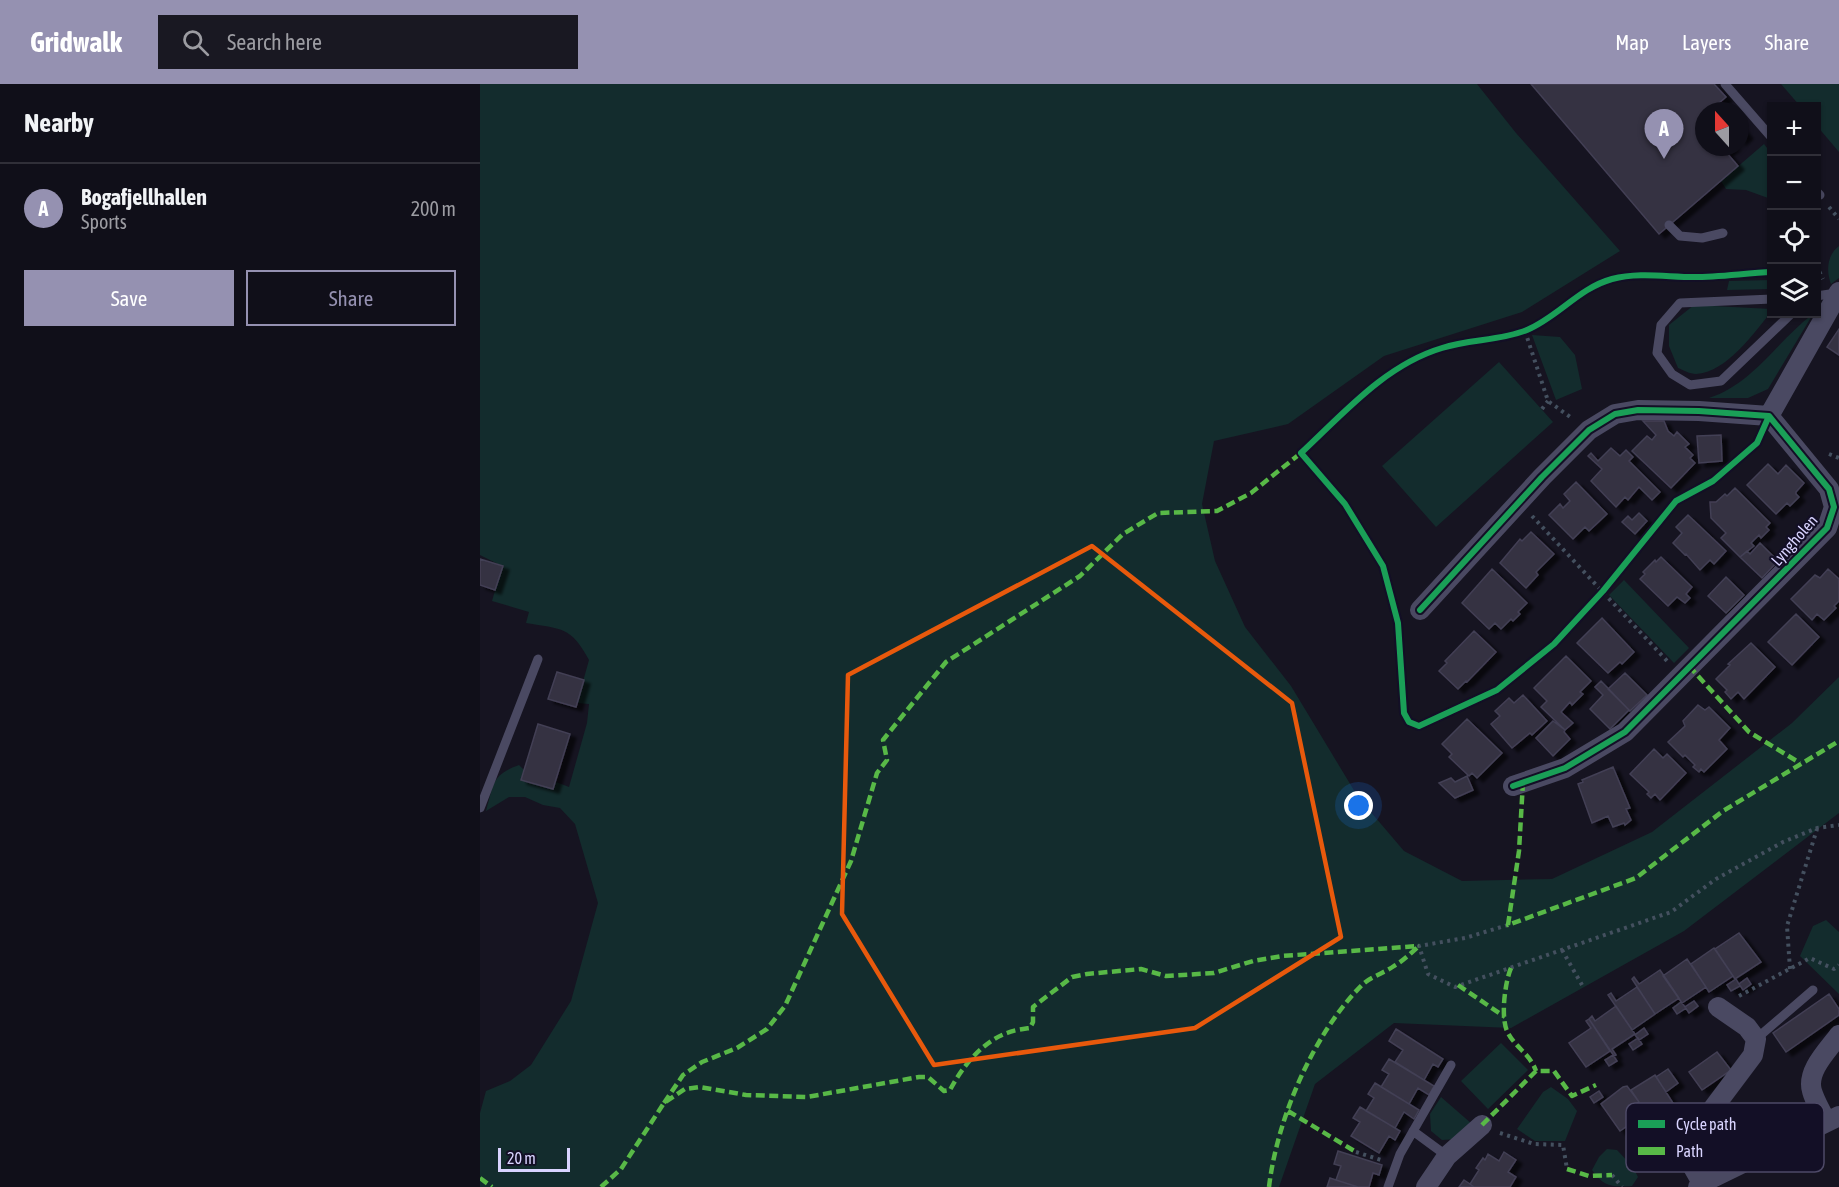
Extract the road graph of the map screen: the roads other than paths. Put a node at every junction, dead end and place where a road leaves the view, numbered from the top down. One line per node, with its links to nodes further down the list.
1 (1725, 84): 2 (lane)
2 (1767, 132)
3 (1669, 225): 4 (lane)
4 (1723, 233)
5 (1838, 293): 6 (lane); 9 (street)
6 (1821, 295)
7 (1767, 298): 8 (lane)
8 (1787, 318)
9 (1769, 416): 10 (street); 12 (street, Lyngholen)
10 (1420, 610)
11 (538, 659): 13 (lane)
12 (1513, 786)
13 (480, 808)
14 (1813, 990): 17 (lane)
15 (1718, 1007): 17 (street)
16 (1839, 1035): 20 (street)
17 (1756, 1039): 19 (street)
18 (1451, 1065): 22 (lane)
19 (1717, 1103)
20 (1821, 1103)
21 (1482, 1125): 23 (street)
22 (1413, 1131): 23 (lane); 26 (lane)
23 (1447, 1156): 27 (street)
24 (1726, 1172): 25 (street)
25 (1700, 1185)
26 (1388, 1187)
27 (1426, 1187)

